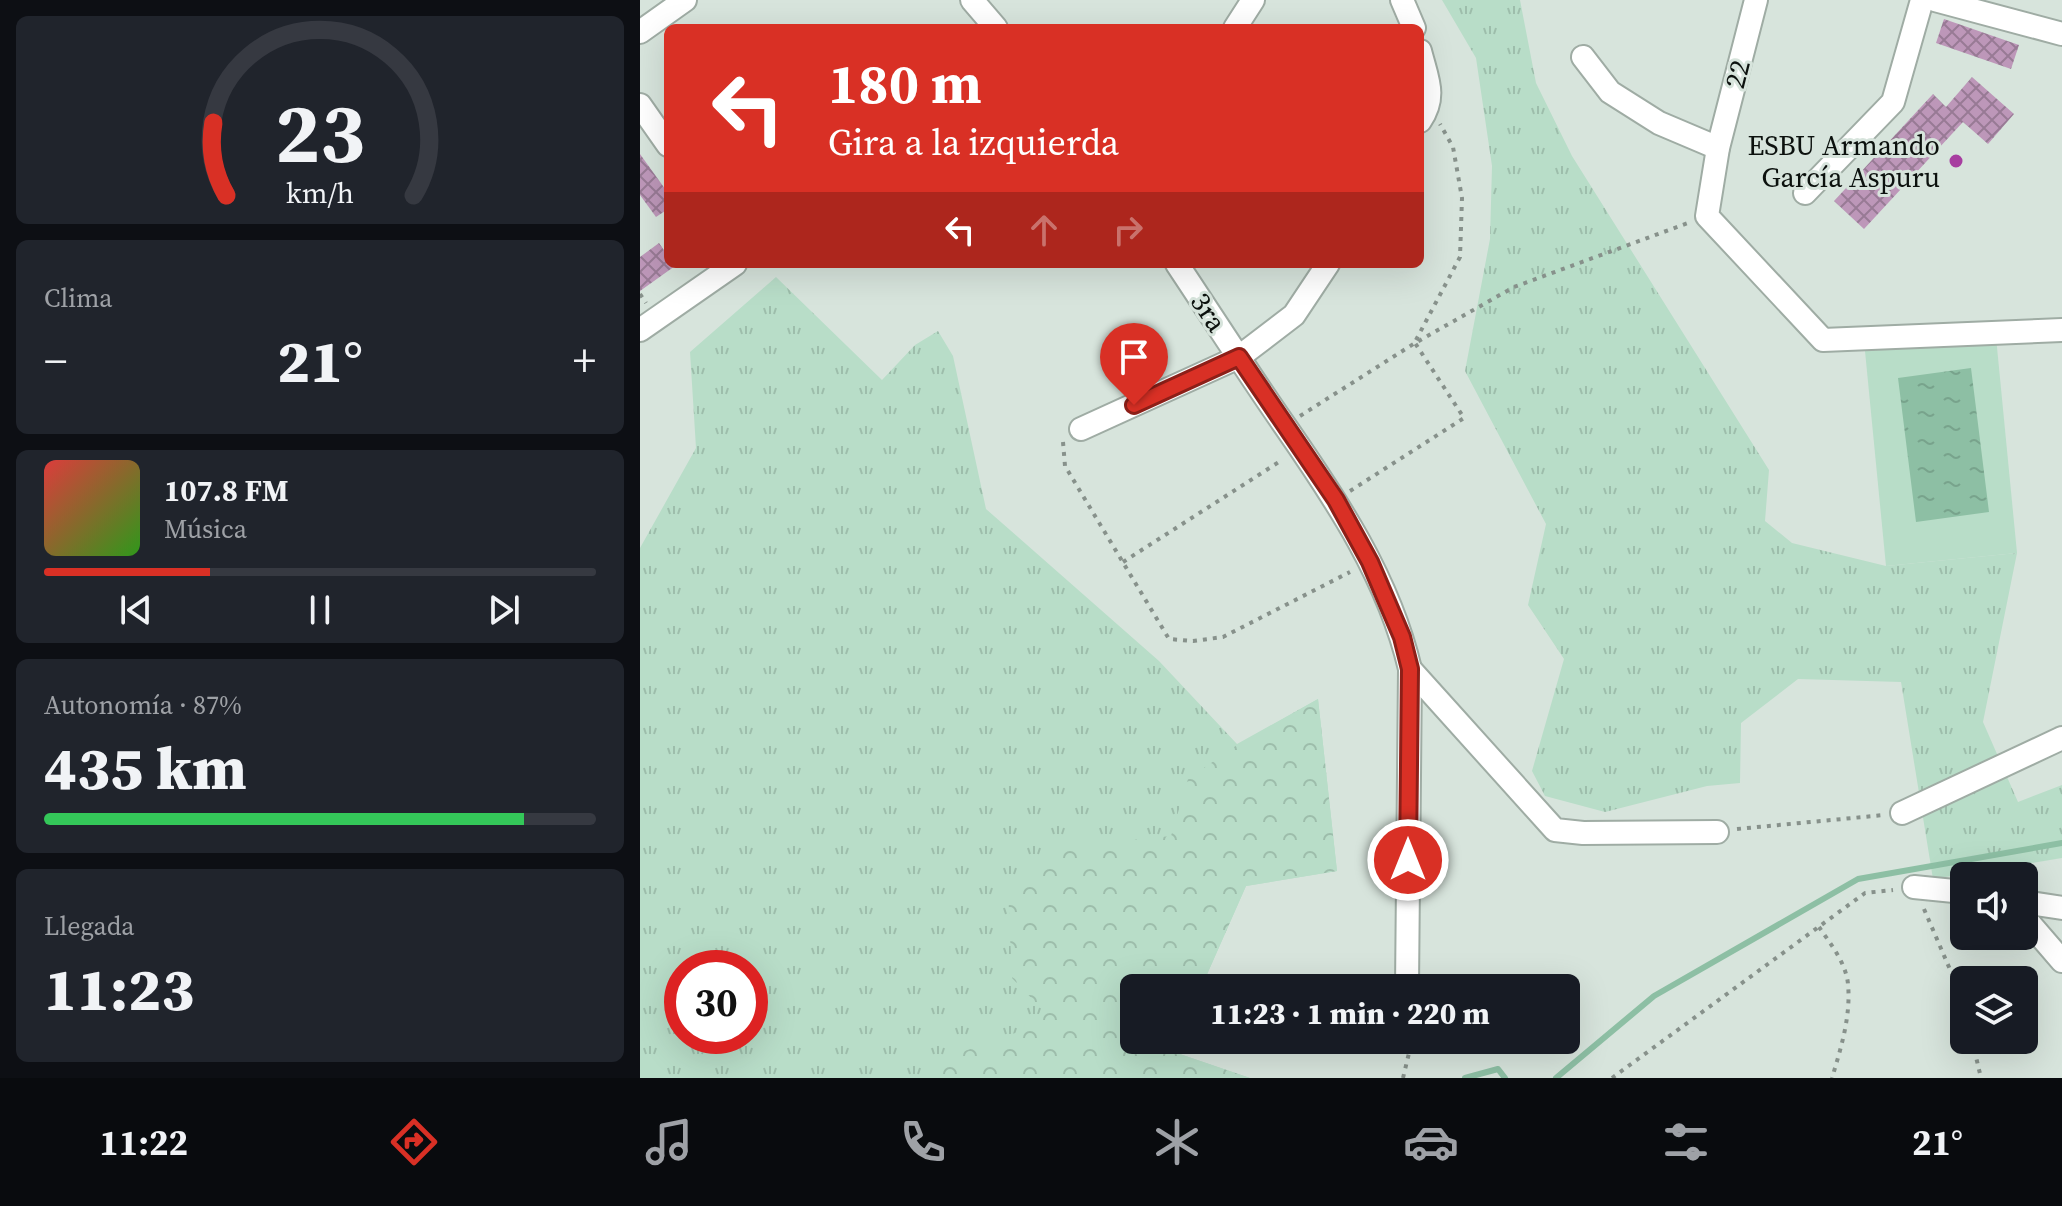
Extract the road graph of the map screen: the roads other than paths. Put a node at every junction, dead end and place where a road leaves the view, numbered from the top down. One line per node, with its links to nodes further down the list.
1 (685, 0): 11 (street)
2 (972, 0): 8 (street)
3 (1253, 0): 9 (street)
4 (1402, 0): 10 (street)
5 (1756, 0): 18 (street, 22)
6 (1922, 0): 19 (street)
7 (1935, 0): 12 (street)
8 (993, 24)
9 (1238, 24)
10 (1412, 24)
11 (640, 32)
12 (2062, 34)
13 (1583, 57): 18 (street)
14 (1424, 66): 16 (street)
15 (640, 105): 17 (street)
16 (1425, 114)
17 (664, 139)
18 (1718, 148): 24 (street, 22)
19 (1805, 193)
20 (729, 268): 23 (street)
21 (1180, 268): 25 (street, 3ra)
22 (1325, 268): 25 (street)
23 (640, 330)
24 (2062, 330)
25 (1239, 357): 26 (street); 27 (street, 3ra)
26 (1081, 429)
27 (1410, 669): 30 (street); 37 (street, 3ra)
28 (2062, 738): 29 (street)
29 (1902, 813)
30 (1717, 832)
31 (1914, 887): 32 (street)
32 (1950, 891)
33 (2038, 904): 34 (street)
34 (2062, 908)
35 (2038, 933): 36 (street)
36 (2062, 961)
37 (1407, 974)

